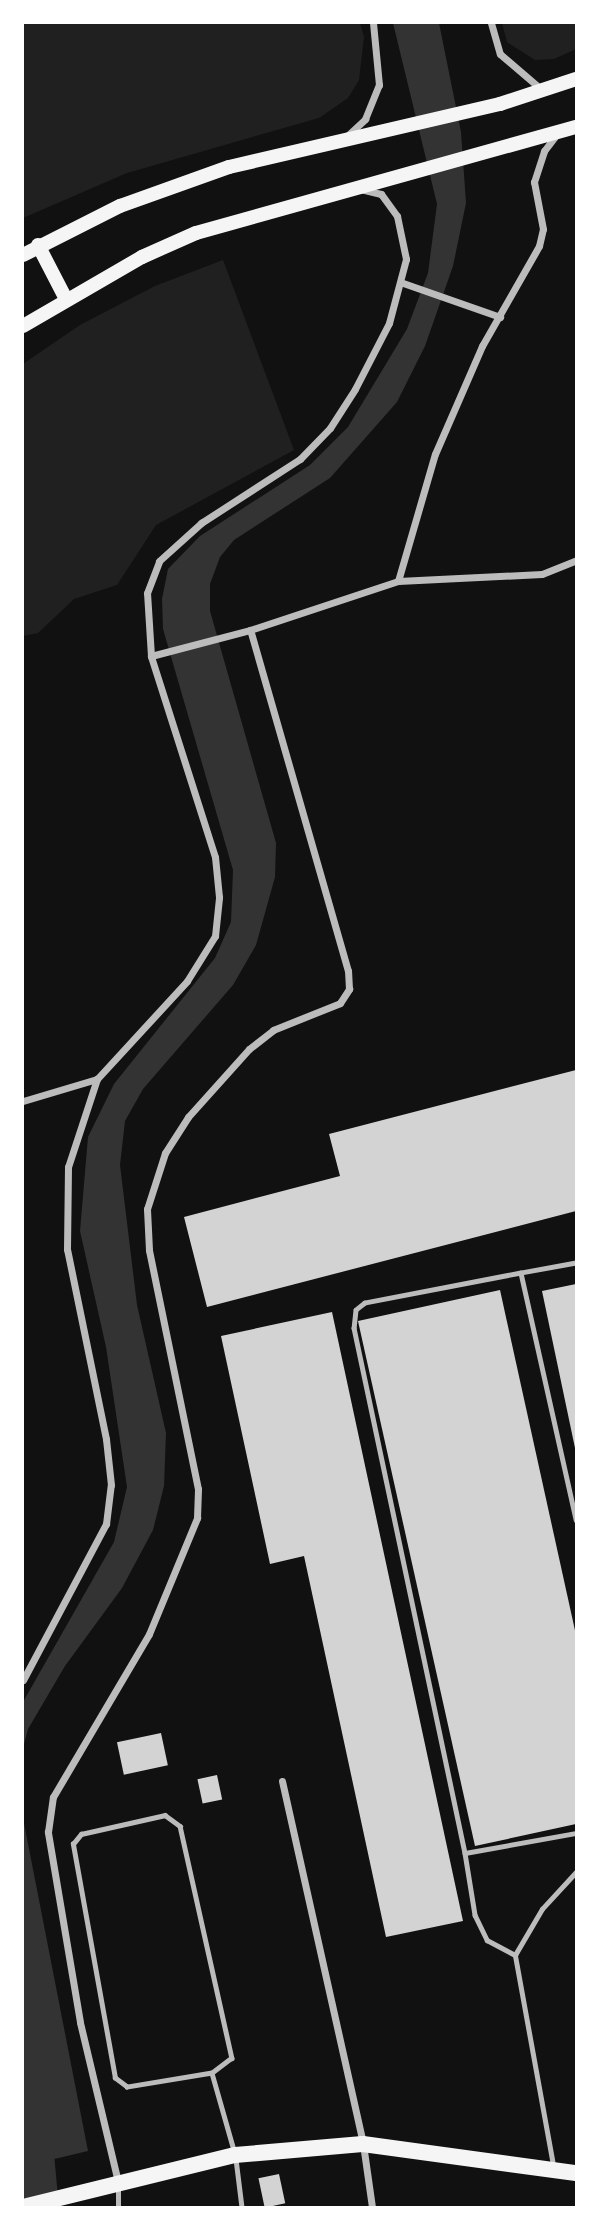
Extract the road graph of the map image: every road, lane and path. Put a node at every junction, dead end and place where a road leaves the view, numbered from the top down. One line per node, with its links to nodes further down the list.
1 (373, 23): 7 (street)
2 (491, 23): 4 (street)
3 (576, 79): 4 (main road)
4 (544, 91): 7 (main road)
5 (576, 127): 6 (main road)
6 (556, 134): 8 (main road); 13 (street)
7 (342, 141): 9 (main road)
8 (356, 188): 11 (street); 12 (main road)
9 (38, 246): 10 (main road); 12 (main road)
10 (23, 255)
11 (402, 283): 13 (street); 18 (street)
12 (66, 299): 14 (main road)
13 (499, 317): 16 (street)
14 (23, 326)
15 (576, 560): 16 (street)
16 (398, 581): 17 (street)
17 (250, 631): 18 (street); 35 (street)
18 (151, 656): 19 (street)
19 (97, 1079): 20 (street); 24 (street)
20 (23, 1101)
21 (576, 1263): 22 (lane)
22 (521, 1273): 23 (lane); 27 (lane)
23 (576, 1520)
24 (23, 1680)
25 (282, 1781): 31 (street)
26 (576, 1833): 27 (lane)
27 (464, 1853): 29 (lane)
28 (576, 1872): 29 (lane)
29 (515, 1955): 33 (lane)
30 (212, 2073): 30 (lane); 32 (lane)
31 (363, 2144): 32 (main road); 33 (main road); 39 (street)
32 (235, 2155): 35 (main road); 38 (lane)
33 (554, 2168): 34 (main road)
34 (576, 2173)
35 (118, 2182): 36 (main road); 37 (lane)
36 (25, 2207)
37 (118, 2207)
38 (242, 2207)
39 (372, 2207)

